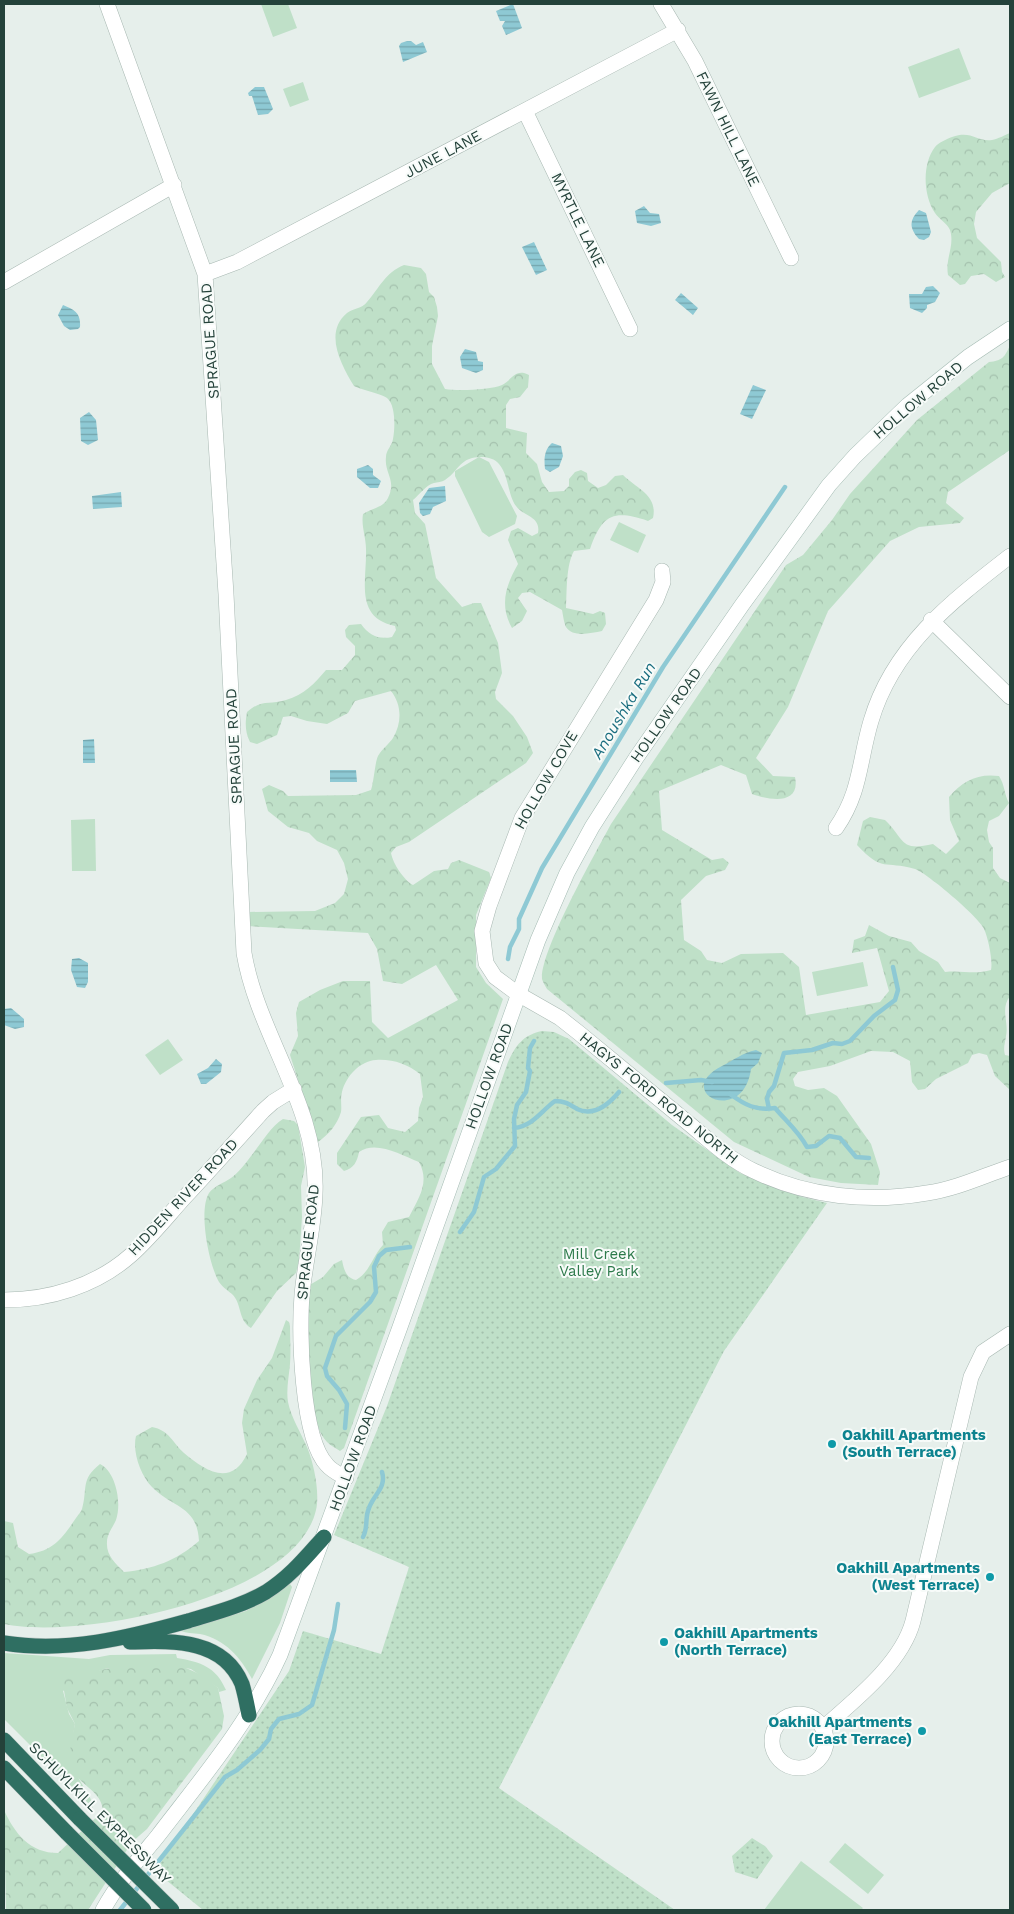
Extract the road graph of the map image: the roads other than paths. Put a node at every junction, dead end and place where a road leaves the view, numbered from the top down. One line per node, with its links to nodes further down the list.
1 (107, 4): 5 (street, SPRAGUE ROAD)
2 (661, 4): 3 (street, FAWN HILL LANE)
3 (678, 30): 4 (street, JUNE LANE); 6 (street, FAWN HILL LANE)
4 (525, 111): 7 (street, JUNE LANE); 9 (street, MYRTLE LANE)
5 (174, 185): 7 (street, SPRAGUE ROAD); 8 (street)
6 (791, 258)
7 (206, 274): 17 (street, SPRAGUE ROAD)
8 (4, 282)
9 (630, 329)
10 (1010, 329): 16 (street, HOLLOW ROAD)
11 (1010, 556): 13 (street)
12 (662, 571): 16 (street, HOLLOW COVE)
13 (932, 620): 14 (street); 15 (street)
14 (1010, 697)
15 (836, 828)
16 (518, 994): 18 (street, HAGYS FORD ROAD NORTH); 21 (street, HOLLOW ROAD)
17 (294, 1089): 19 (street, HIDDEN RIVER ROAD); 21 (street, SPRAGUE ROAD)
18 (1010, 1167)
19 (4, 1300)
20 (1010, 1334): 26 (street)
21 (346, 1478): 22 (street, HOLLOW ROAD)
22 (324, 1536): 24 (highway); 25 (street, HOLLOW ROAD)
23 (4, 1643): 24 (highway)
24 (100, 1643): 25 (highway)
25 (249, 1715): 29 (street, HOLLOW ROAD)
26 (822, 1728)
27 (4, 1740): 31 (highway, SCHUYLKILL EXPRESSWAY, bridge)
28 (4, 1768): 30 (highway, bridge)
29 (103, 1910)
30 (144, 1910)
31 (172, 1910)

